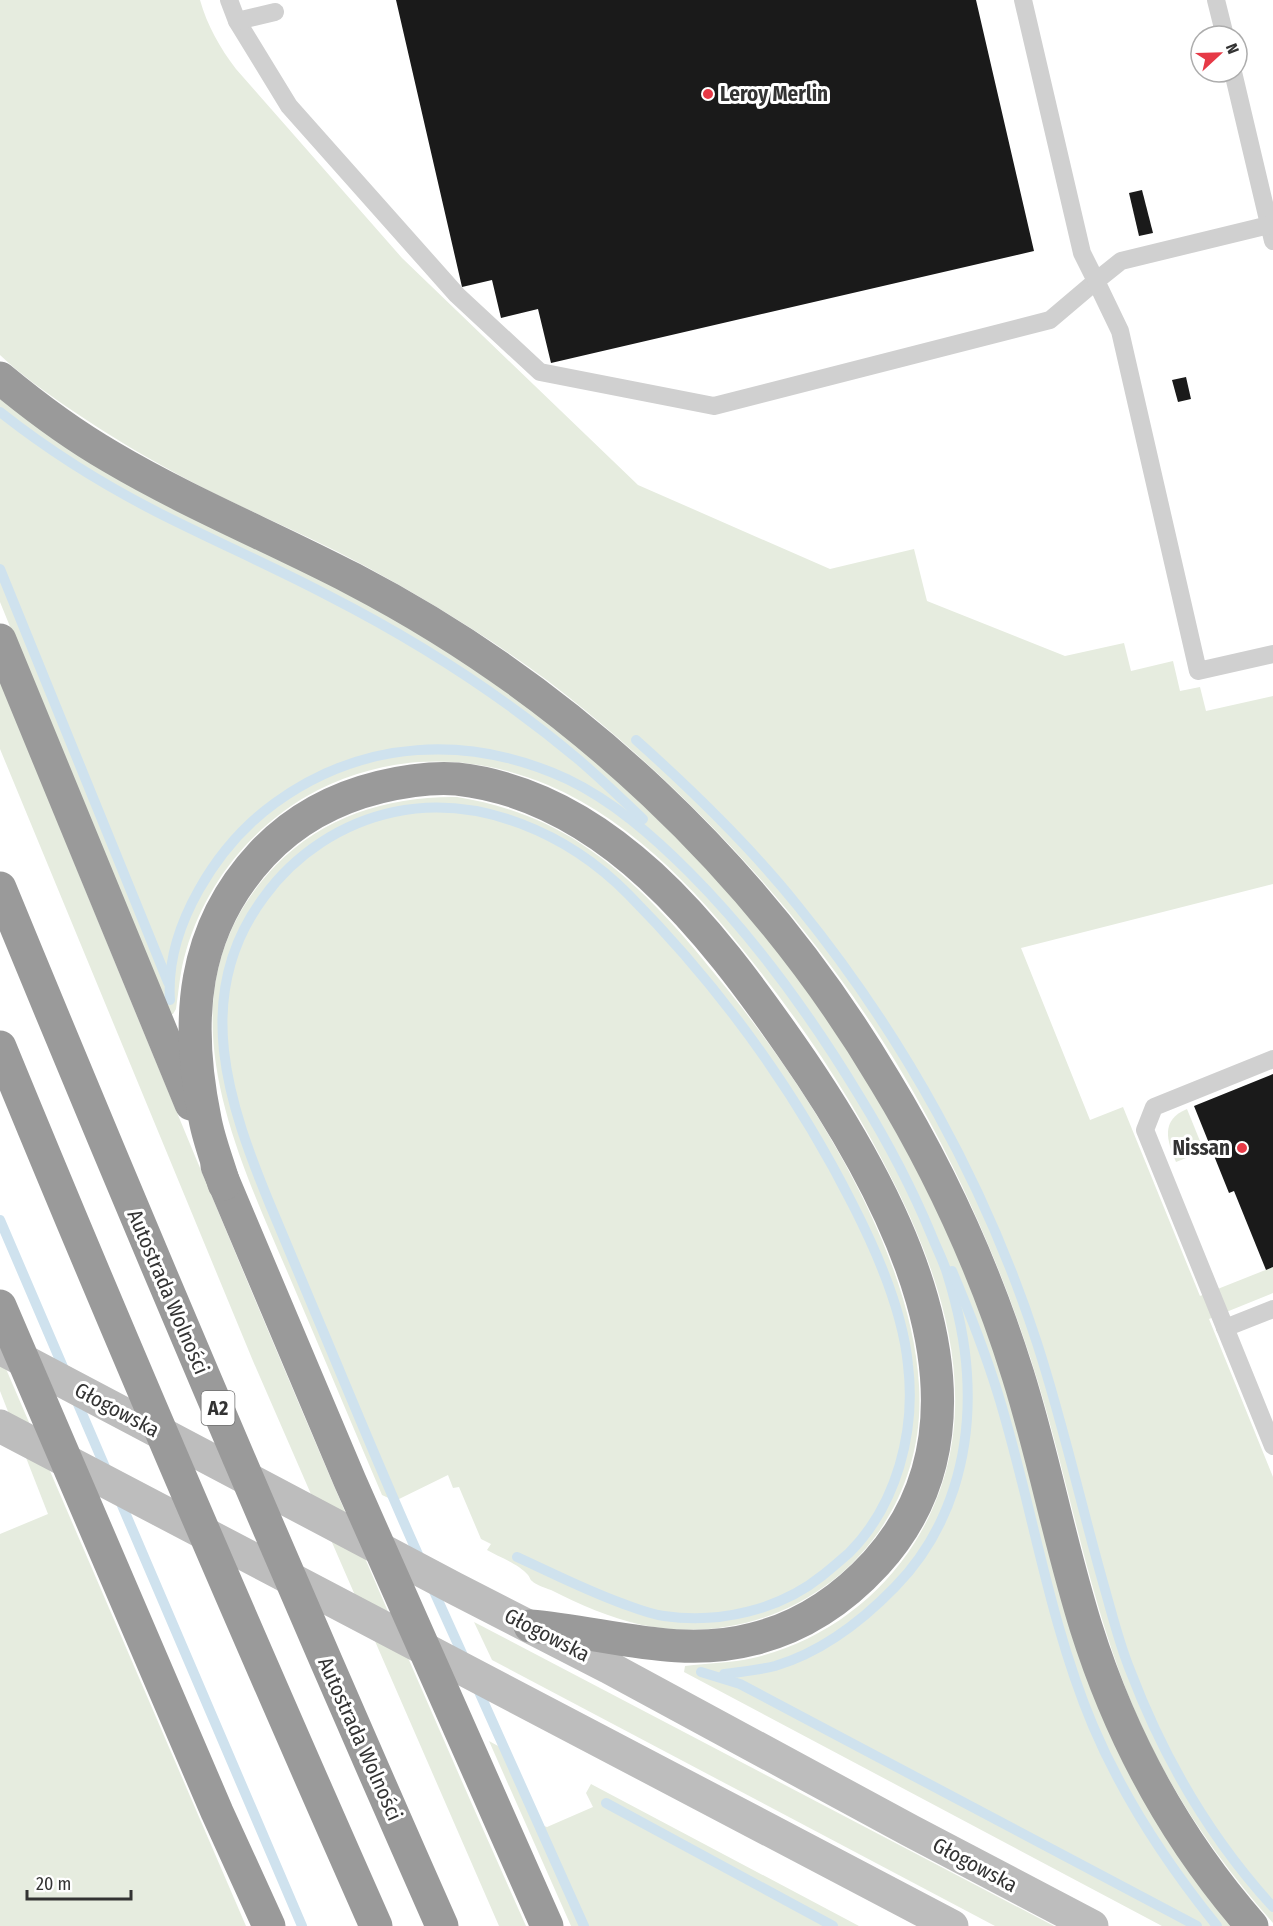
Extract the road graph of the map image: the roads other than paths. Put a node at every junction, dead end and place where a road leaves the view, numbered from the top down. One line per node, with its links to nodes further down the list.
1 (229, 0): 5 (lane)
2 (1023, 0): 9 (lane)
3 (1216, 0): 6 (lane)
4 (275, 12): 5 (lane)
5 (237, 21): 9 (lane)
6 (1222, 24)
7 (1236, 84): 8 (lane)
8 (1271, 233): 9 (lane)
9 (1096, 281): 12 (lane)
10 (0, 378): 30 (highway)
11 (0, 640): 16 (highway)
12 (1273, 654)
13 (0, 888): 26 (highway, Autostrada Wolności / A2)
14 (0, 1047): 25 (highway)
15 (1273, 1059): 19 (lane)
16 (224, 1184): 23 (highway); 27 (highway)
17 (0, 1306): 24 (highway)
18 (1273, 1309): 19 (lane)
19 (1225, 1328): 22 (lane)
20 (0, 1348): 23 (main road, Głogowska)
21 (0, 1426): 28 (main road)
22 (1273, 1446)
23 (530, 1626): 29 (main road, Głogowska)
24 (269, 1926)
25 (376, 1926)
26 (442, 1926)
27 (547, 1926)
28 (952, 1926)
29 (1092, 1926)
30 (1252, 1926)

